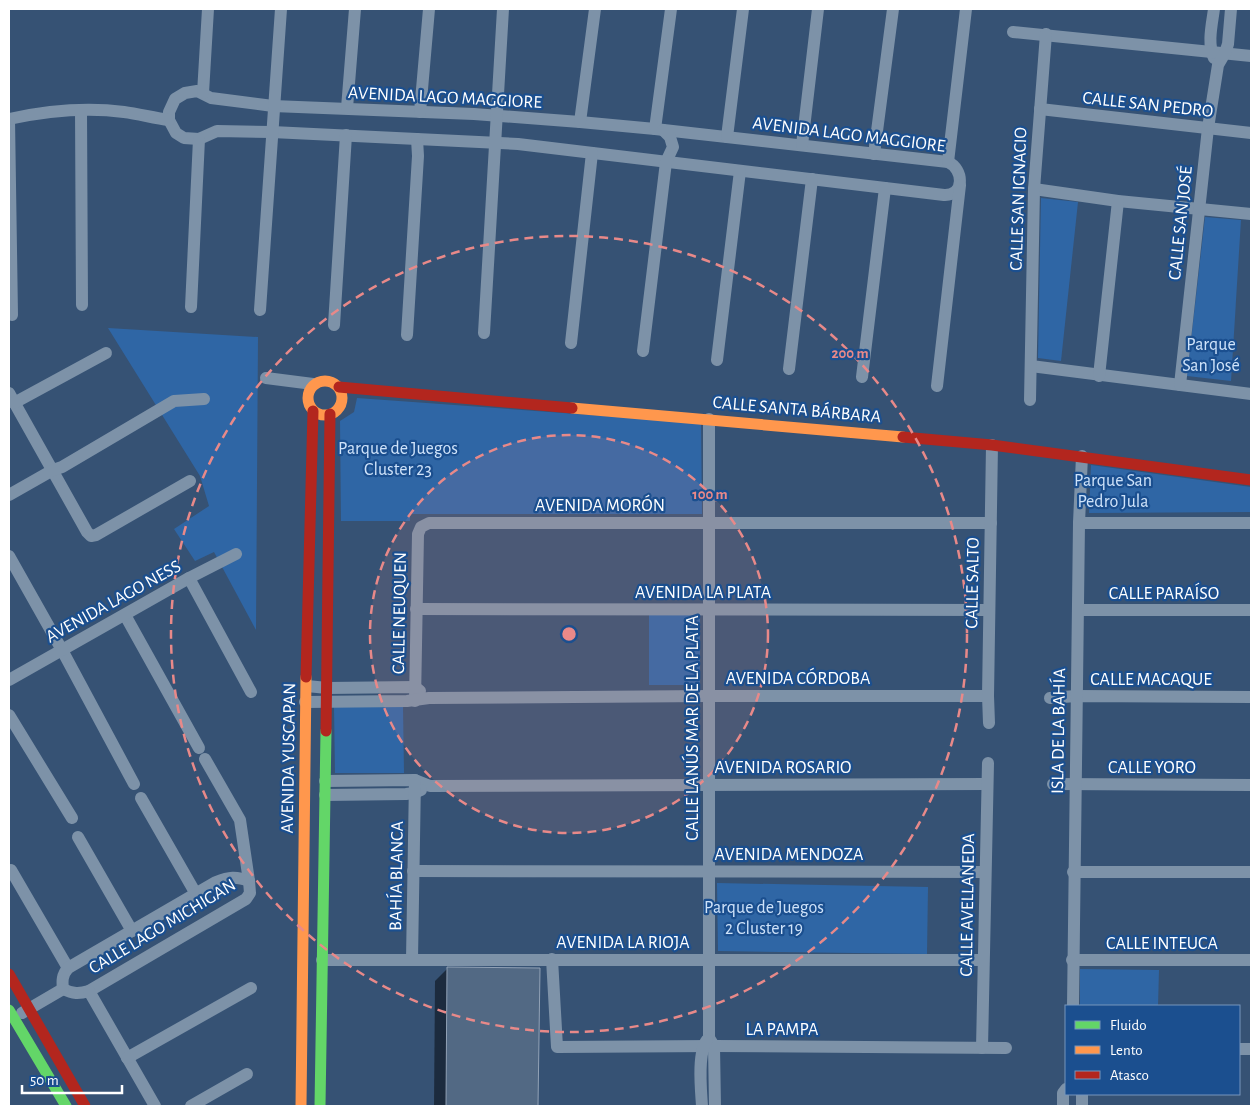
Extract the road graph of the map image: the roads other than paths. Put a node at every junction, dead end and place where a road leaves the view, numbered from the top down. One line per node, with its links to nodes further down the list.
1 (208, 9): 20 (street)
2 (281, 9): 21 (street)
3 (355, 9): 22 (street)
4 (429, 9): 25 (street)
5 (503, 9): 26 (street)
6 (596, 9): 29 (street)
7 (671, 9): 31 (street)
8 (743, 9): 35 (street)
9 (818, 9): 39 (street)
10 (893, 9): 41 (street)
11 (966, 9): 43 (street)
12 (1214, 9): 16 (street)
13 (1231, 9): 17 (street, CALLE SAN JOSÉ)
14 (1013, 32): 15 (street)
15 (1046, 34): 16 (street); 23 (street, CALLE SAN IGNACIO)
16 (1211, 52): 17 (street); 19 (street)
17 (1225, 54): 18 (street); 19 (street, CALLE SAN JOSÉ)
18 (1251, 56)
19 (1218, 65): 30 (street, CALLE SAN JOSÉ)
20 (203, 93): 21 (street, AVENIDA LAGO MAGGIORE); 28 (street, AVENIDA LAGO MAGGIORE)
21 (274, 106): 22 (street, AVENIDA LAGO MAGGIORE); 32 (street)
22 (347, 108): 25 (street, AVENIDA LAGO MAGGIORE)
23 (1040, 109): 30 (street, CALLE SAN PEDRO); 48 (street, CALLE SAN IGNACIO)
24 (81, 110): 27 (street); 28 (street); 52 (street)
25 (420, 112): 26 (street, AVENIDA LAGO MAGGIORE)
26 (496, 116): 29 (street, AVENIDA LAGO MAGGIORE); 38 (street)
27 (9, 119): 55 (street)
28 (169, 120): 37 (street)
29 (580, 122): 31 (street, AVENIDA LAGO MAGGIORE)
30 (1208, 128): 33 (street, CALLE SAN PEDRO); 50 (street, CALLE SAN JOSÉ)
31 (659, 129): 35 (street, AVENIDA LAGO MAGGIORE); 42 (street)
32 (272, 132): 34 (street); 37 (street); 54 (street)
33 (1251, 133)
34 (346, 135): 36 (street); 56 (street)
35 (727, 137): 39 (street, AVENIDA LAGO MAGGIORE)
36 (417, 138): 38 (street); 58 (street)
37 (199, 139): 53 (street)
38 (495, 142): 40 (street); 57 (street)
39 (802, 146): 41 (street, AVENIDA LAGO MAGGIORE)
40 (592, 153): 42 (street); 59 (street)
41 (874, 154): 43 (street, AVENIDA LAGO MAGGIORE)
42 (666, 162): 44 (street); 60 (street)
43 (948, 162): 46 (street, AVENIDA LAGO MAGGIORE)
44 (740, 171): 45 (street); 62 (street)
45 (812, 179): 47 (street); 64 (street)
46 (960, 180): 47 (street); 70 (street)
47 (885, 188): 66 (street)
48 (1034, 189): 49 (street); 63 (street, CALLE SAN IGNACIO)
49 (1118, 201): 50 (street); 65 (street)
50 (1200, 209): 51 (street); 69 (street, CALLE SAN JOSÉ)
51 (1251, 214)
52 (82, 305)
53 (191, 307)
54 (260, 310)
55 (12, 315)
56 (334, 325)
57 (484, 333)
58 (407, 335)
59 (571, 343)
60 (643, 352)
61 (106, 353): 73 (street)
62 (717, 360)
63 (1031, 366): 65 (street); 75 (street, CALLE SAN IGNACIO)
64 (789, 368)
65 (1099, 376): 69 (street)
66 (862, 377)
67 (266, 378): 68 (street)
68 (313, 384): 71 (street); 76 (street)
69 (1180, 385): 72 (street)
70 (937, 386)
71 (339, 387): 77 (street); 78 (street, CALLE SANTA BÁRBARA)
72 (1251, 394)
73 (12, 398): 81 (street)
74 (204, 399): 81 (street)
75 (1030, 400)
76 (313, 411): 77 (street); 101 (street, AVENIDA YUSCAPAN)
77 (330, 414): 103 (street)
78 (708, 419): 79 (street, CALLE SANTA BÁRBARA); 85 (street, CALLE LANÚS MAR DE LA PLATA)
79 (992, 444): 80 (street, CALLE SANTA BÁRBARA); 86 (street, CALLE SALTO)
80 (1082, 456): 82 (street, CALLE SANTA BÁRBARA); 87 (street, ISLA DE LA BAHÍA)
81 (53, 470): 83 (street); 84 (street)
82 (1251, 480)
83 (190, 481)
84 (9, 496)
85 (709, 523): 86 (street, AVENIDA MORÓN); 89 (street, AVENIDA MORÓN); 94 (street, CALLE LANÚS MAR DE LA PLATA)
86 (991, 523): 95 (street, CALLE SALTO)
87 (1079, 523): 88 (street); 96 (street, ISLA DE LA BAHÍA)
88 (1251, 523)
89 (421, 527): 93 (street, CALLE NEUQUEN)
90 (236, 554): 92 (street, AVENIDA LAGO NESS)
91 (9, 556): 99 (street)
92 (189, 578): 98 (street, AVENIDA LAGO NESS); 104 (street)
93 (416, 609): 94 (street, AVENIDA LA PLATA); 102 (street, CALLE NEUQUEN)
94 (709, 609): 95 (street, AVENIDA LA PLATA); 105 (street, CALLE LANÚS MAR DE LA PLATA)
95 (990, 610): 106 (street, CALLE SALTO)
96 (1078, 610): 97 (street, CALLE PARAÍSO); 107 (street, ISLA DE LA BAHÍA)
97 (1251, 610)
98 (124, 615): 99 (street, AVENIDA LAGO NESS); 137 (street)
99 (62, 650): 100 (street, AVENIDA LAGO NESS); 119 (street)
100 (9, 680)
101 (307, 686): 103 (street); 112 (street, AVENIDA YUSCAPAN)
102 (415, 687): 103 (street); 109 (street); 111 (street, CALLE NEUQUEN)
103 (328, 688): 113 (street)
104 (251, 692)
105 (709, 696): 106 (street, AVENIDA CÓRDOBA); 109 (street, AVENIDA CÓRDOBA); 123 (street, CALLE LANÚS MAR DE LA PLATA)
106 (988, 696): 115 (street, CALLE SALTO)
107 (1076, 696): 108 (street, CALLE MACAQUE); 110 (street, CALLE MACAQUE); 122 (street, ISLA DE LA BAHÍA)
108 (1251, 697)
109 (429, 698): 111 (street, AVENIDA CÓRDOBA)
110 (1050, 698)
111 (415, 701): 113 (street, AVENIDA CÓRDOBA)
112 (305, 702): 113 (street, AVENIDA CÓRDOBA); 166 (street, AVENIDA YUSCAPAN)
113 (327, 702): 118 (street)
114 (9, 715): 129 (street)
115 (989, 723)
116 (988, 763): 120 (street, CALLE AVELLANEDA)
117 (415, 780): 118 (street, AVENIDA ROSARIO); 125 (street, AVENIDA ROSARIO); 126 (street, BAHÍA BLANCA)
118 (325, 781): 127 (street)
119 (134, 784)
120 (986, 784): 123 (street, AVENIDA ROSARIO); 134 (street, CALLE AVELLANEDA)
121 (1053, 784): 122 (street, CALLE YORO)
122 (1075, 784): 124 (street, CALLE YORO); 135 (street, ISLA DE LA BAHÍA)
123 (709, 785): 125 (street, AVENIDA ROSARIO); 133 (street, CALLE LANÚS MAR DE LA PLATA)
124 (1251, 785)
125 (430, 786): 126 (street, AVENIDA ROSARIO)
126 (414, 793): 127 (street, AVENIDA ROSARIO); 132 (street, BAHÍA BLANCA)
127 (324, 795): 143 (street)
128 (141, 798): 138 (street)
129 (72, 818)
130 (78, 837): 139 (street)
131 (11, 870): 147 (street)
132 (413, 871): 133 (street, AVENIDA MENDOZA); 140 (street, BAHÍA BLANCA)
133 (709, 872): 134 (street, AVENIDA MENDOZA); 142 (street, CALLE LANÚS MAR DE LA PLATA)
134 (985, 872): 144 (street, CALLE AVELLANEDA)
135 (1074, 872): 136 (street); 145 (street, ISLA DE LA BAHÍA)
136 (1251, 872)
137 (250, 881): 138 (street, CALLE LAGO MICHIGAN); 151 (street, CALLE LAGO MICHIGAN)
138 (196, 894): 139 (street, CALLE LAGO MICHIGAN)
139 (132, 931): 147 (street, CALLE LAGO MICHIGAN)
140 (412, 959): 141 (street, AVENIDA LA RIOJA); 143 (street, AVENIDA LA RIOJA)
141 (552, 959): 142 (street, AVENIDA LA RIOJA); 155 (street, LA PAMPA)
142 (709, 959): 144 (street, AVENIDA LA RIOJA); 155 (street, CALLE LANÚS MAR DE LA PLATA)
143 (322, 960): 159 (street)
144 (983, 960): 156 (street, CALLE AVELLANEDA)
145 (1072, 960): 146 (street, CALLE INTEUCA); 152 (street, ISLA DE LA BAHÍA)
146 (1251, 960)
147 (68, 968): 150 (street, CALLE LAGO MICHIGAN)
148 (10, 981): 153 (street)
149 (251, 988): 158 (street)
150 (63, 990): 151 (street, CALLE LAGO MICHIGAN); 153 (street)
151 (89, 990): 158 (street)
152 (1073, 1005)
153 (28, 1009): 154 (street); 163 (street)
154 (11, 1014): 162 (street)
155 (709, 1043): 156 (street, LA PAMPA); 169 (street, CALLE LANÚS MAR DE LA PLATA); 170 (street, CALLE LANÚS MAR DE LA PLATA)
156 (982, 1048): 157 (street, LA PAMPA)
157 (1006, 1048)
158 (127, 1058): 164 (street)
159 (320, 1070): 167 (street); 168 (street)
160 (248, 1074): 165 (street)
161 (1065, 1090): 171 (street)
162 (66, 1106)
163 (85, 1106)
164 (155, 1106)
165 (192, 1106)
166 (301, 1106)
167 (320, 1106)
168 (332, 1106)
169 (702, 1106)
170 (715, 1106)
171 (1063, 1106)

